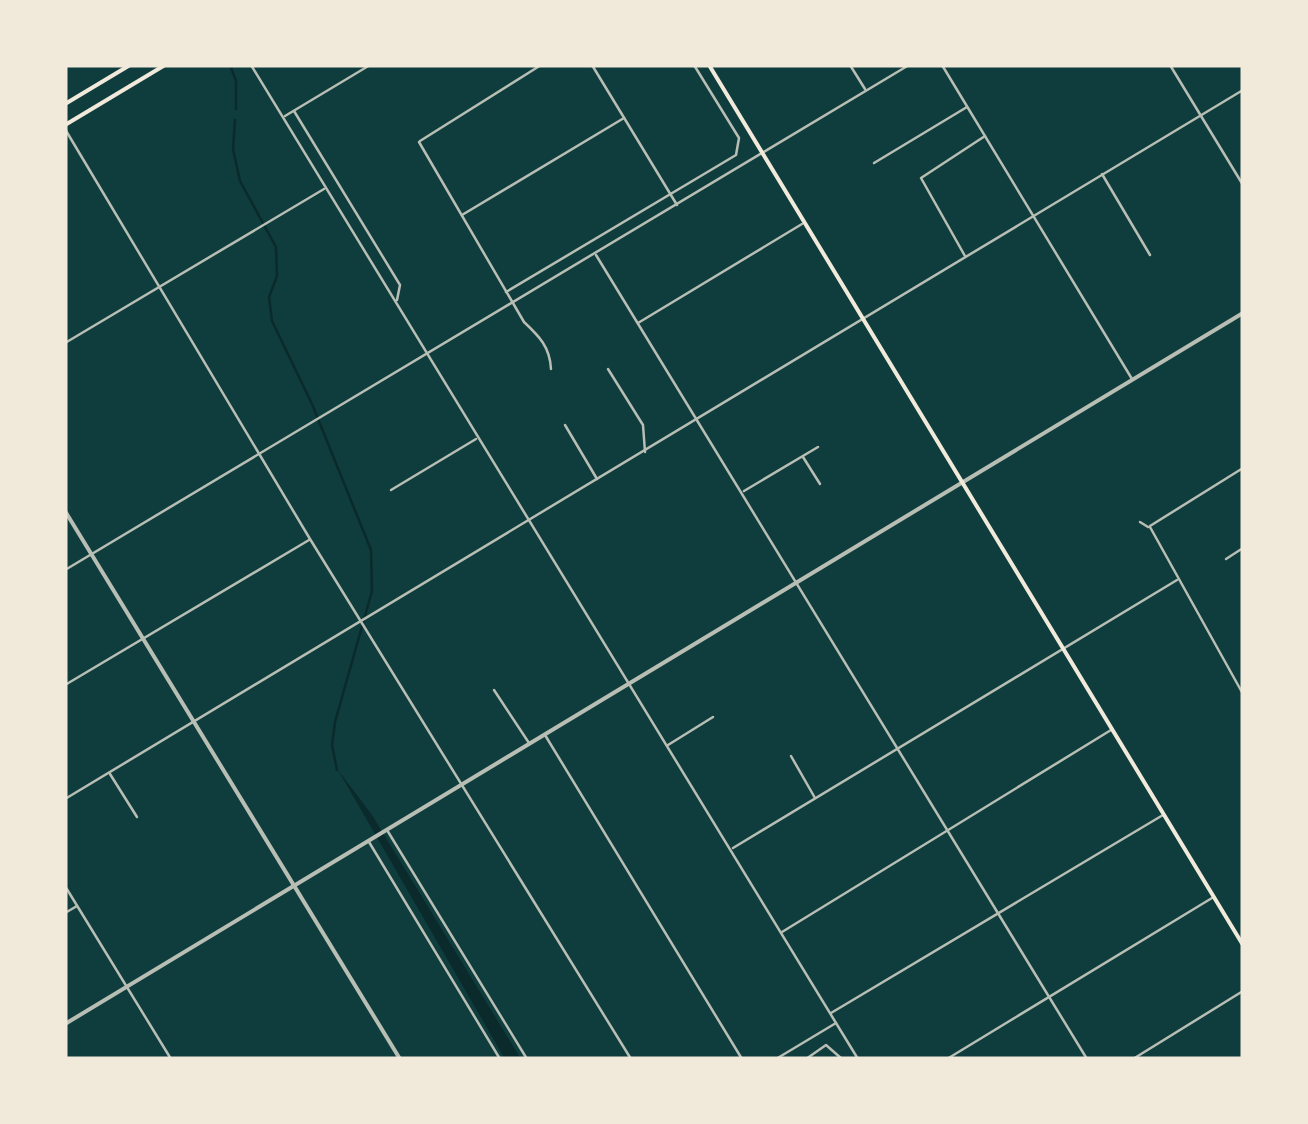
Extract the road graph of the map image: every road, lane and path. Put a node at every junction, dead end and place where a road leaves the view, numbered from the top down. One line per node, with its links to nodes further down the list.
1 (130, 65): 15 (main road)
2 (164, 65): 21 (main road)
3 (251, 65): 19 (street)
4 (370, 65): 17 (street)
5 (540, 65): 31 (street)
6 (592, 65): 20 (street)
7 (694, 65): 28 (street)
8 (709, 65): 23 (main road)
9 (850, 65): 14 (street)
10 (910, 65): 14 (street)
11 (942, 65): 16 (street)
12 (1170, 65): 18 (street)
13 (1243, 90): 18 (street)
14 (866, 92): 23 (street)
15 (65, 104)
16 (968, 106): 22 (street); 24 (street)
17 (294, 111): 19 (street); 38 (street)
18 (1200, 116): 25 (street); 26 (street)
19 (283, 117): 27 (street)
20 (624, 118): 28 (street); 31 (street)
21 (65, 127): 36 (street)
22 (986, 136): 30 (street); 35 (street)
23 (765, 154): 29 (street); 32 (main road)
24 (874, 163)
25 (1102, 172): 30 (street); 34 (street)
26 (1243, 185)
27 (326, 189): 36 (street); 38 (street)
28 (671, 194): 29 (street); 37 (street)
29 (677, 204): 33 (street)
30 (1033, 214): 35 (street); 47 (street)
31 (460, 216): 37 (street)
32 (806, 222): 41 (main road); 42 (street)
33 (595, 254): 39 (street); 42 (street)
34 (1150, 255)
35 (966, 257): 41 (street)
36 (158, 288): 43 (street); 53 (street)
37 (506, 292): 39 (street)
38 (396, 303): 44 (street)
39 (513, 303): 44 (street); 45 (street)
40 (1243, 313): 47 (street)
41 (865, 321): 48 (street); 57 (main road)
42 (636, 324): 48 (street)
43 (65, 343)
44 (428, 355): 50 (street); 53 (street)
45 (551, 369)
46 (608, 369): 52 (street)
47 (1132, 379): 57 (street)
48 (698, 420): 52 (street); 60 (street)
49 (565, 425): 56 (street)
50 (478, 438): 59 (street); 62 (street)
51 (818, 447): 54 (street)
52 (645, 452): 56 (street)
53 (259, 454): 65 (street); 67 (street)
54 (802, 456): 58 (street); 60 (street)
55 (1243, 468): 64 (street)
56 (598, 480): 62 (street)
57 (962, 483): 70 (street); 74 (main road)
58 (820, 484)
59 (390, 490)
60 (743, 492): 70 (street)
61 (65, 511): 67 (street)
62 (529, 521): 72 (street); 75 (street)
63 (1140, 522): 64 (street)
64 (1150, 527): 71 (street)
65 (310, 539): 72 (street); 73 (street)
66 (1243, 548): 68 (street)
67 (91, 554): 69 (street); 73 (street)
68 (1226, 558)
69 (65, 570)
70 (798, 580): 75 (street); 85 (street)
71 (1177, 580): 74 (street); 78 (street)
72 (362, 620): 80 (street); 88 (street)
73 (143, 638): 76 (street); 80 (street)
74 (1066, 648): 81 (main road); 85 (street)
75 (629, 683): 82 (street); 84 (street)
76 (65, 685)
77 (494, 690): 83 (street)
78 (1243, 694)
79 (714, 717): 84 (street)
80 (194, 720): 87 (street); 98 (street)
81 (1112, 729): 91 (main road); 94 (street)
82 (544, 734): 83 (street); 116 (street)
83 (529, 744): 88 (street)
84 (668, 744): 96 (street)
85 (896, 748): 89 (street); 94 (street)
86 (791, 756): 89 (street)
87 (109, 772): 90 (street); 92 (street)
88 (462, 784): 93 (street); 115 (street)
89 (815, 798): 96 (street)
90 (65, 799)
91 (1164, 814): 99 (main road); 102 (street)
92 (138, 817)
93 (385, 831): 95 (street); 114 (street)
94 (948, 831): 102 (street); 103 (street)
95 (369, 841): 98 (street); 113 (street)
96 (731, 849): 103 (street)
97 (65, 886): 100 (street)
98 (296, 886): 105 (street); 112 (street)
99 (1214, 897): 104 (main road); 107 (street)
100 (78, 906): 101 (street); 105 (street)
101 (65, 913)
102 (998, 914): 107 (street); 108 (street)
103 (782, 932): 108 (street)
104 (1243, 945)
105 (128, 987): 110 (street); 111 (street)
106 (1243, 991): 123 (street)
107 (1051, 996): 121 (street); 122 (street)
108 (832, 1013): 109 (street)
109 (837, 1022): 117 (street); 120 (street)
110 (65, 1024)
111 (171, 1059)
112 (400, 1059)
113 (500, 1059)
114 (527, 1059)
115 (631, 1059)
116 (742, 1059)
117 (776, 1059)
118 (807, 1059): 119 (street)
119 (842, 1059)
120 (858, 1059)
121 (947, 1059)
122 (1087, 1059)
123 (1133, 1059)

